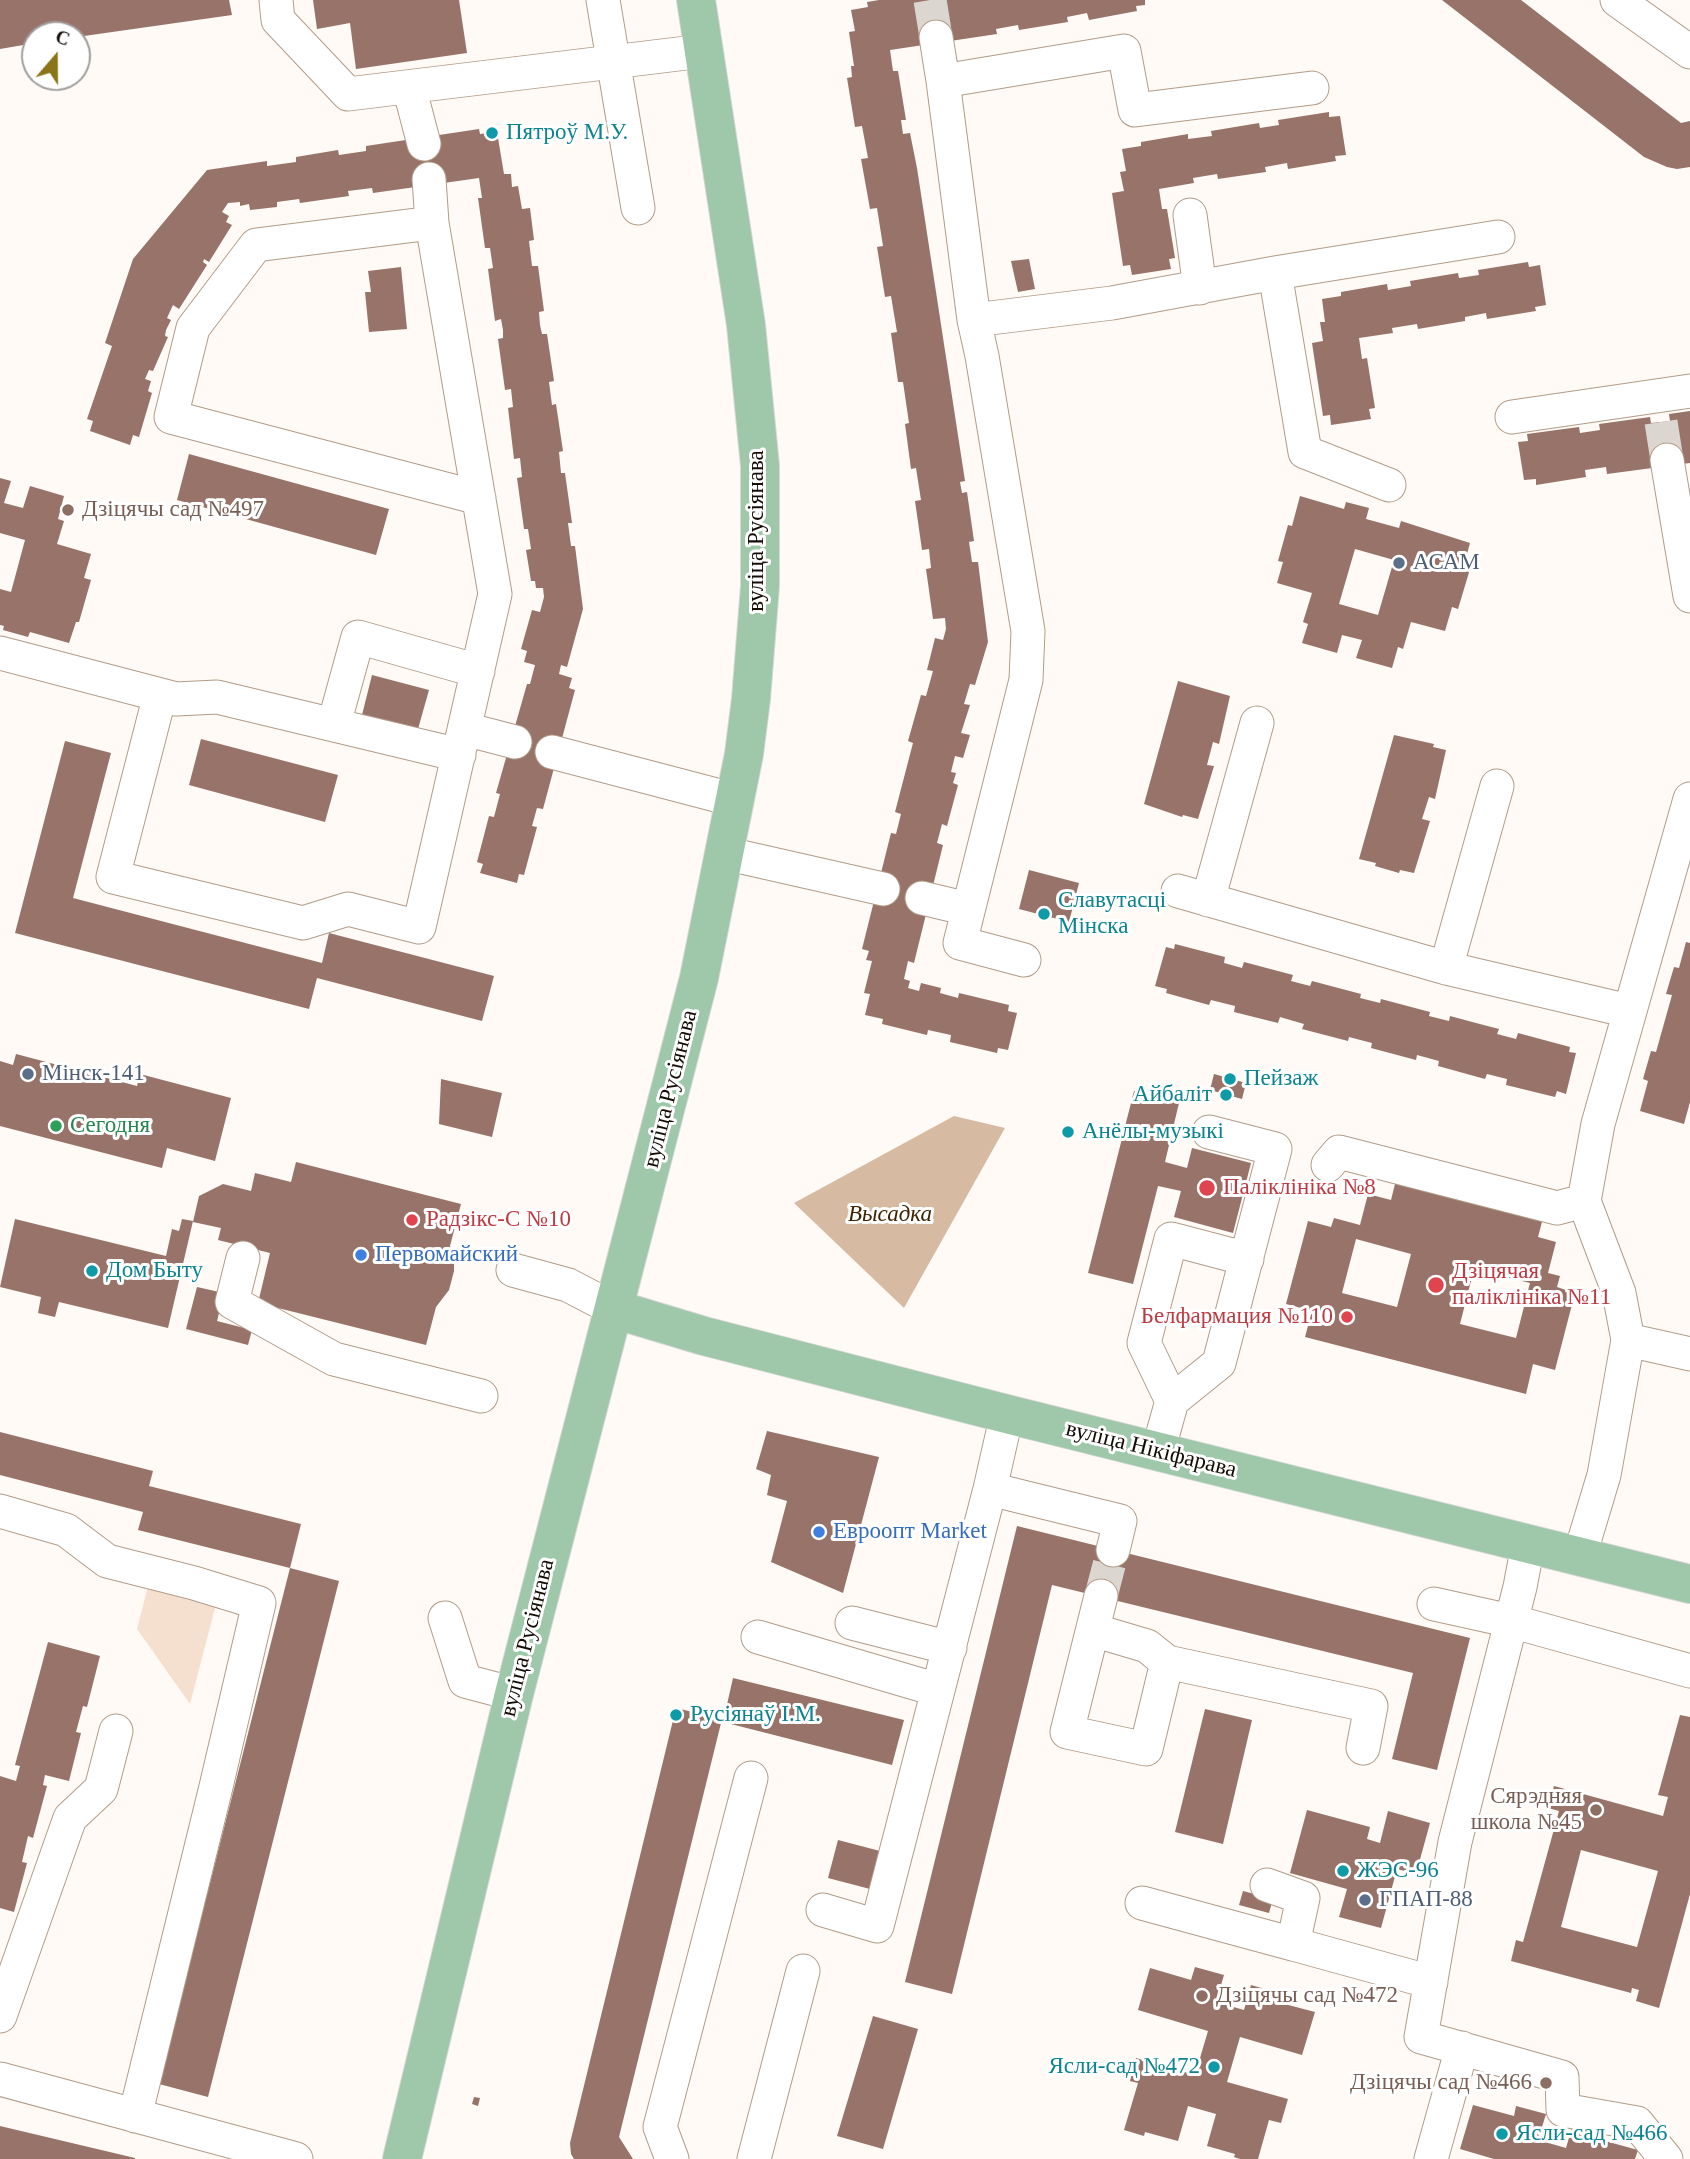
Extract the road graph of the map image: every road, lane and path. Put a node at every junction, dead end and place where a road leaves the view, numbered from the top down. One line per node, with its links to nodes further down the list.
1 (276, 0): 10 (lane)
2 (603, 0): 8 (lane)
3 (696, 0): 6 (main road, вуліца Русіянава)
4 (1617, 0): 7 (lane)
5 (936, 37): 9 (lane)
6 (703, 51): 8 (lane); 37 (main road, вуліца Русіянава)
7 (1690, 52)
8 (614, 62): 10 (lane); 14 (lane)
9 (943, 81): 11 (lane); 20 (lane)
10 (409, 87): 12 (lane)
11 (1312, 88)
12 (424, 144)
13 (429, 179): 16 (lane)
14 (638, 208)
15 (1190, 215): 19 (lane)
16 (432, 223): 25 (lane); 25 (lane)
17 (1498, 237): 18 (lane)
18 (1275, 273): 19 (lane); 24 (lane)
19 (1200, 288): 20 (lane)
20 (974, 320): 41 (lane)
21 (1690, 391): 22 (lane)
22 (1512, 417)
23 (1667, 460): 26 (lane)
24 (1389, 485)
25 (478, 498): 28 (lane)
26 (1690, 596)
27 (0, 653): 29 (lane)
28 (478, 671): 31 (lane); 32 (lane)
29 (160, 695): 31 (lane); 32 (lane)
30 (1257, 723): 43 (lane)
31 (334, 724): 32 (lane)
32 (462, 742): 33 (lane)
33 (514, 742)
34 (552, 752): 37 (lane)
35 (1497, 786): 43 (lane)
36 (1690, 799): 44 (lane)
37 (735, 800): 38 (main road, вуліца Русіянава)
38 (724, 853): 39 (lane); 51 (main road, вуліца Русіянава)
39 (883, 889)
40 (922, 898): 41 (lane)
41 (968, 909): 42 (lane)
42 (1024, 961)
43 (1446, 968): 44 (lane)
44 (1629, 1011): 47 (lane)
45 (1209, 1132): 49 (lane)
46 (1328, 1165): 47 (lane)
47 (1584, 1201): 52 (lane)
48 (243, 1258): 54 (lane)
49 (1247, 1259): 55 (lane); 55 (lane)
50 (513, 1270): 51 (lane)
51 (614, 1309): 56 (main road, вуліца Нікіфарава); 75 (main road, вуліца Русіянава)
52 (1628, 1340): 53 (lane); 62 (lane)
53 (1690, 1354)
54 (481, 1396)
55 (1172, 1402): 57 (lane)
56 (1007, 1414): 57 (main road, вуліца Нікіфарава); 58 (lane)
57 (1158, 1451): 60 (main road, вуліца Нікіфарава)
58 (990, 1489): 61 (lane); 71 (lane)
59 (0, 1511): 88 (lane)
60 (1528, 1545): 62 (main road, вуліца Нікіфарава); 67 (lane)
61 (1112, 1550)
62 (1579, 1559): 63 (main road, вуліца Нікіфарава)
63 (1690, 1584)
64 (1101, 1597): 69 (lane)
65 (1434, 1604): 67 (lane)
66 (445, 1618): 75 (lane)
67 (1511, 1621): 73 (lane); 84 (lane)
68 (852, 1623): 71 (lane)
69 (1093, 1630): 72 (lane); 72 (lane)
70 (758, 1637): 74 (lane)
71 (950, 1648): 74 (lane)
72 (1167, 1662): 77 (lane)
73 (1690, 1671)
74 (938, 1690): 81 (lane)
75 (513, 1694): 90 (main road, вуліца Русіянава)
76 (116, 1731): 85 (lane)
77 (1363, 1748)
78 (751, 1778): 91 (lane)
79 (1267, 1885): 82 (lane)
80 (1142, 1903): 82 (lane)
81 (823, 1910)
82 (1293, 1944): 84 (lane)
83 (803, 1970): 92 (lane)
84 (1430, 1982): 86 (lane)
85 (0, 2016)
86 (1462, 2048): 93 (lane); 94 (lane)
87 (0, 2079): 88 (lane)
88 (135, 2116): 89 (lane)
89 (295, 2159)
90 (402, 2159)
91 (672, 2159)
92 (754, 2159)
93 (1431, 2159)
94 (1666, 2159)

